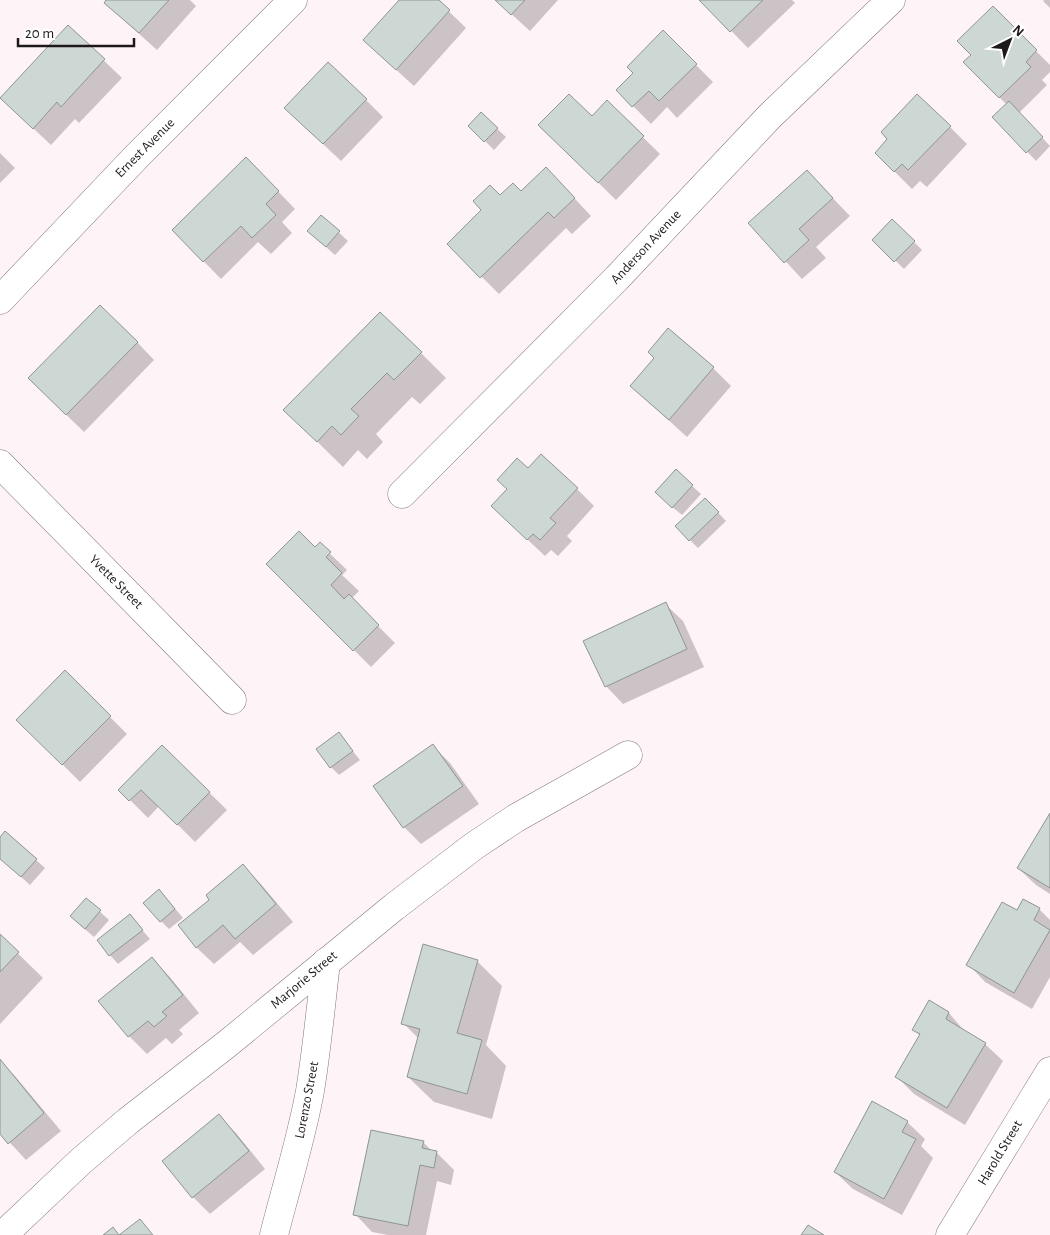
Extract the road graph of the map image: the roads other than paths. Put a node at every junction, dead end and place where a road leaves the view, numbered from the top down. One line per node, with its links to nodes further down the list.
1 (293, 0): 3 (street, Ernest Avenue)
2 (891, 0): 5 (street, Anderson Avenue)
3 (0, 300)
4 (0, 464): 6 (street, Yvette Street)
5 (402, 494)
6 (232, 700)
7 (628, 755): 8 (street, Marjorie Street)
8 (326, 962): 10 (street, Marjorie Street); 11 (street, Lorenzo Street)
9 (1050, 1071): 12 (street, Harold Street)
10 (3, 1235)
11 (274, 1235)
12 (950, 1235)

